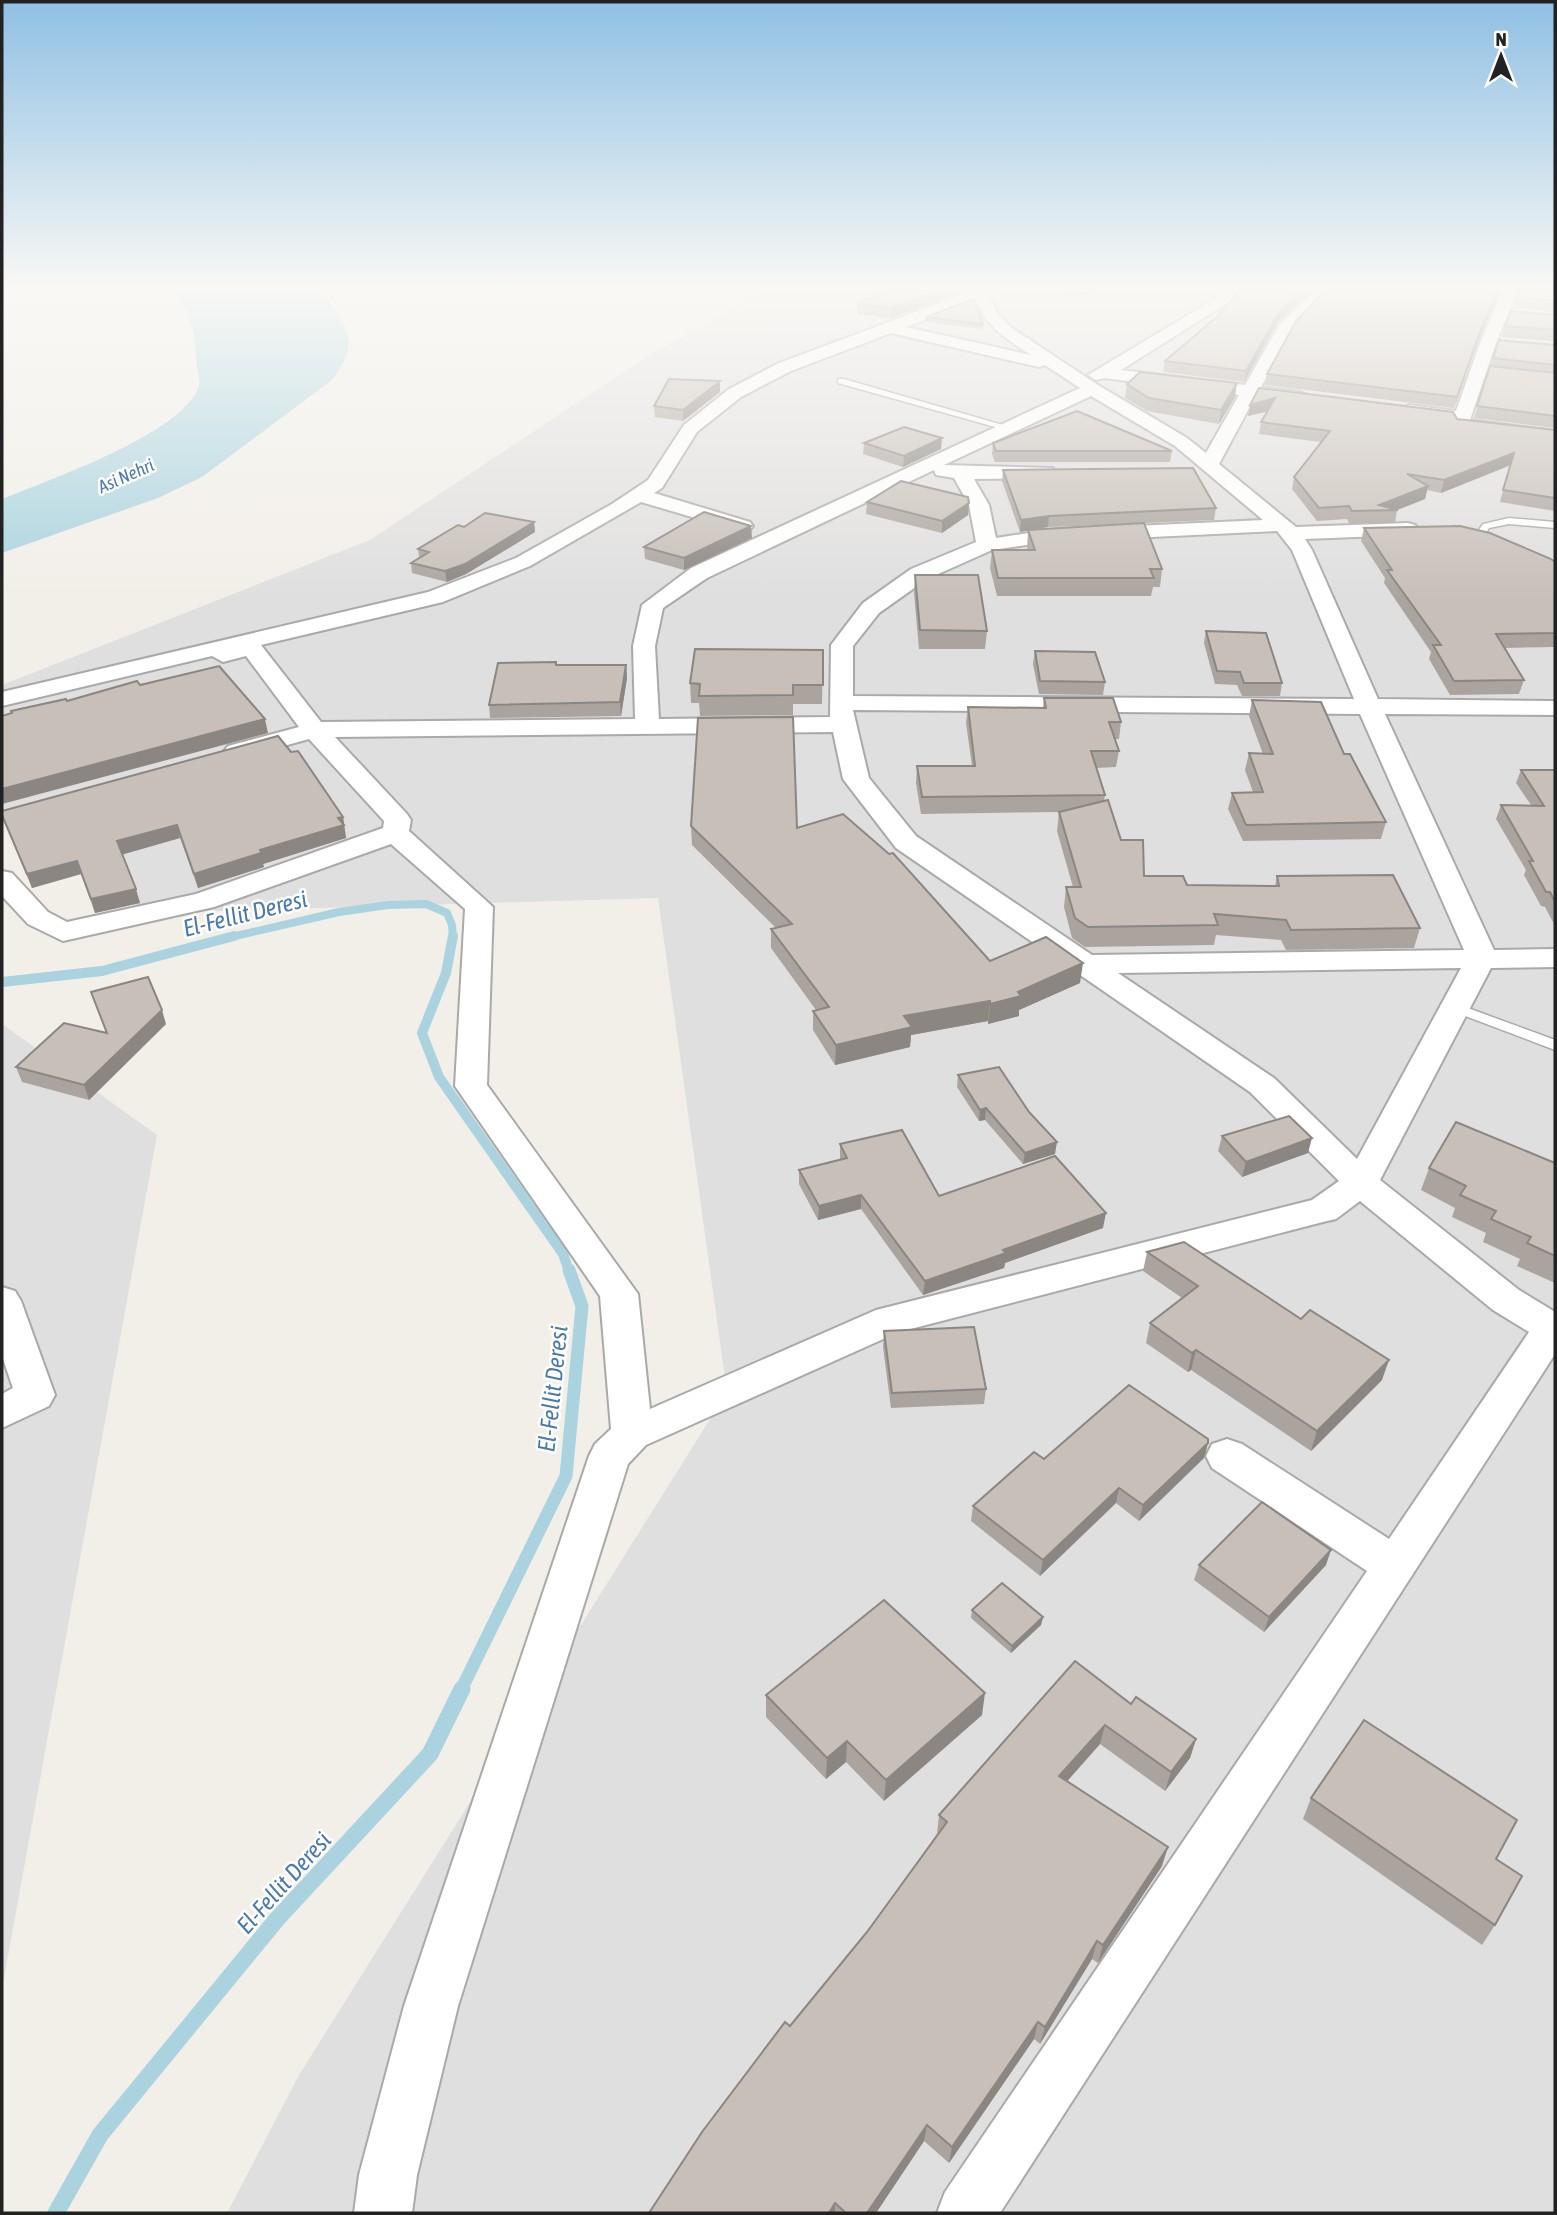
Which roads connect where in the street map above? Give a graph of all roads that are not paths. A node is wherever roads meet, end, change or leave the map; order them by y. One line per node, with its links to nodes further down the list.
1 (735, 393): 17 (street)
2 (885, 393): 11 (lane)
3 (1069, 393): 11 (street)
4 (1111, 393): 13 (street)
5 (1249, 393): 13 (street)
6 (1270, 393): 8 (street)
7 (1474, 393): 10 (street)
8 (1316, 399)
9 (1396, 409): 10 (street)
10 (1462, 417): 12 (street)
11 (1010, 428): 14 (street)
12 (1555, 436)
13 (1205, 468): 19 (street)
14 (925, 469): 16 (street); 23 (street)
15 (1069, 472): 16 (street)
16 (961, 473): 25 (street)
17 (638, 495): 23 (street); 26 (street)
18 (1555, 525): 22 (lane)
19 (1287, 529): 20 (street); 25 (street); 28 (street)
20 (1432, 529)
21 (1456, 530): 22 (street)
22 (1481, 534): 24 (street)
23 (778, 536): 31 (street)
24 (1503, 544)
25 (987, 545): 30 (street)
26 (2, 699)
27 (2, 707): 32 (street)
28 (1370, 707): 29 (street); 30 (street); 36 (street)
29 (1555, 708)
30 (843, 713): 31 (street); 38 (street)
31 (647, 725): 32 (street)
32 (314, 730): 33 (street); 34 (street)
33 (210, 758)
34 (395, 833): 35 (street); 45 (street)
35 (2, 879)
36 (1482, 957): 37 (street); 38 (street); 39 (street)
37 (1555, 958)
38 (1087, 964): 41 (street)
39 (1457, 1008): 40 (lane); 41 (street)
40 (1555, 1045)
41 (1361, 1183): 43 (street); 45 (street)
42 (2, 1301): 44 (street)
43 (1554, 1329): 47 (street)
44 (2, 1412)
45 (632, 1434): 48 (street)
46 (1227, 1456): 47 (street)
47 (1395, 1566): 49 (street)
48 (383, 2213)
49 (966, 2213)

